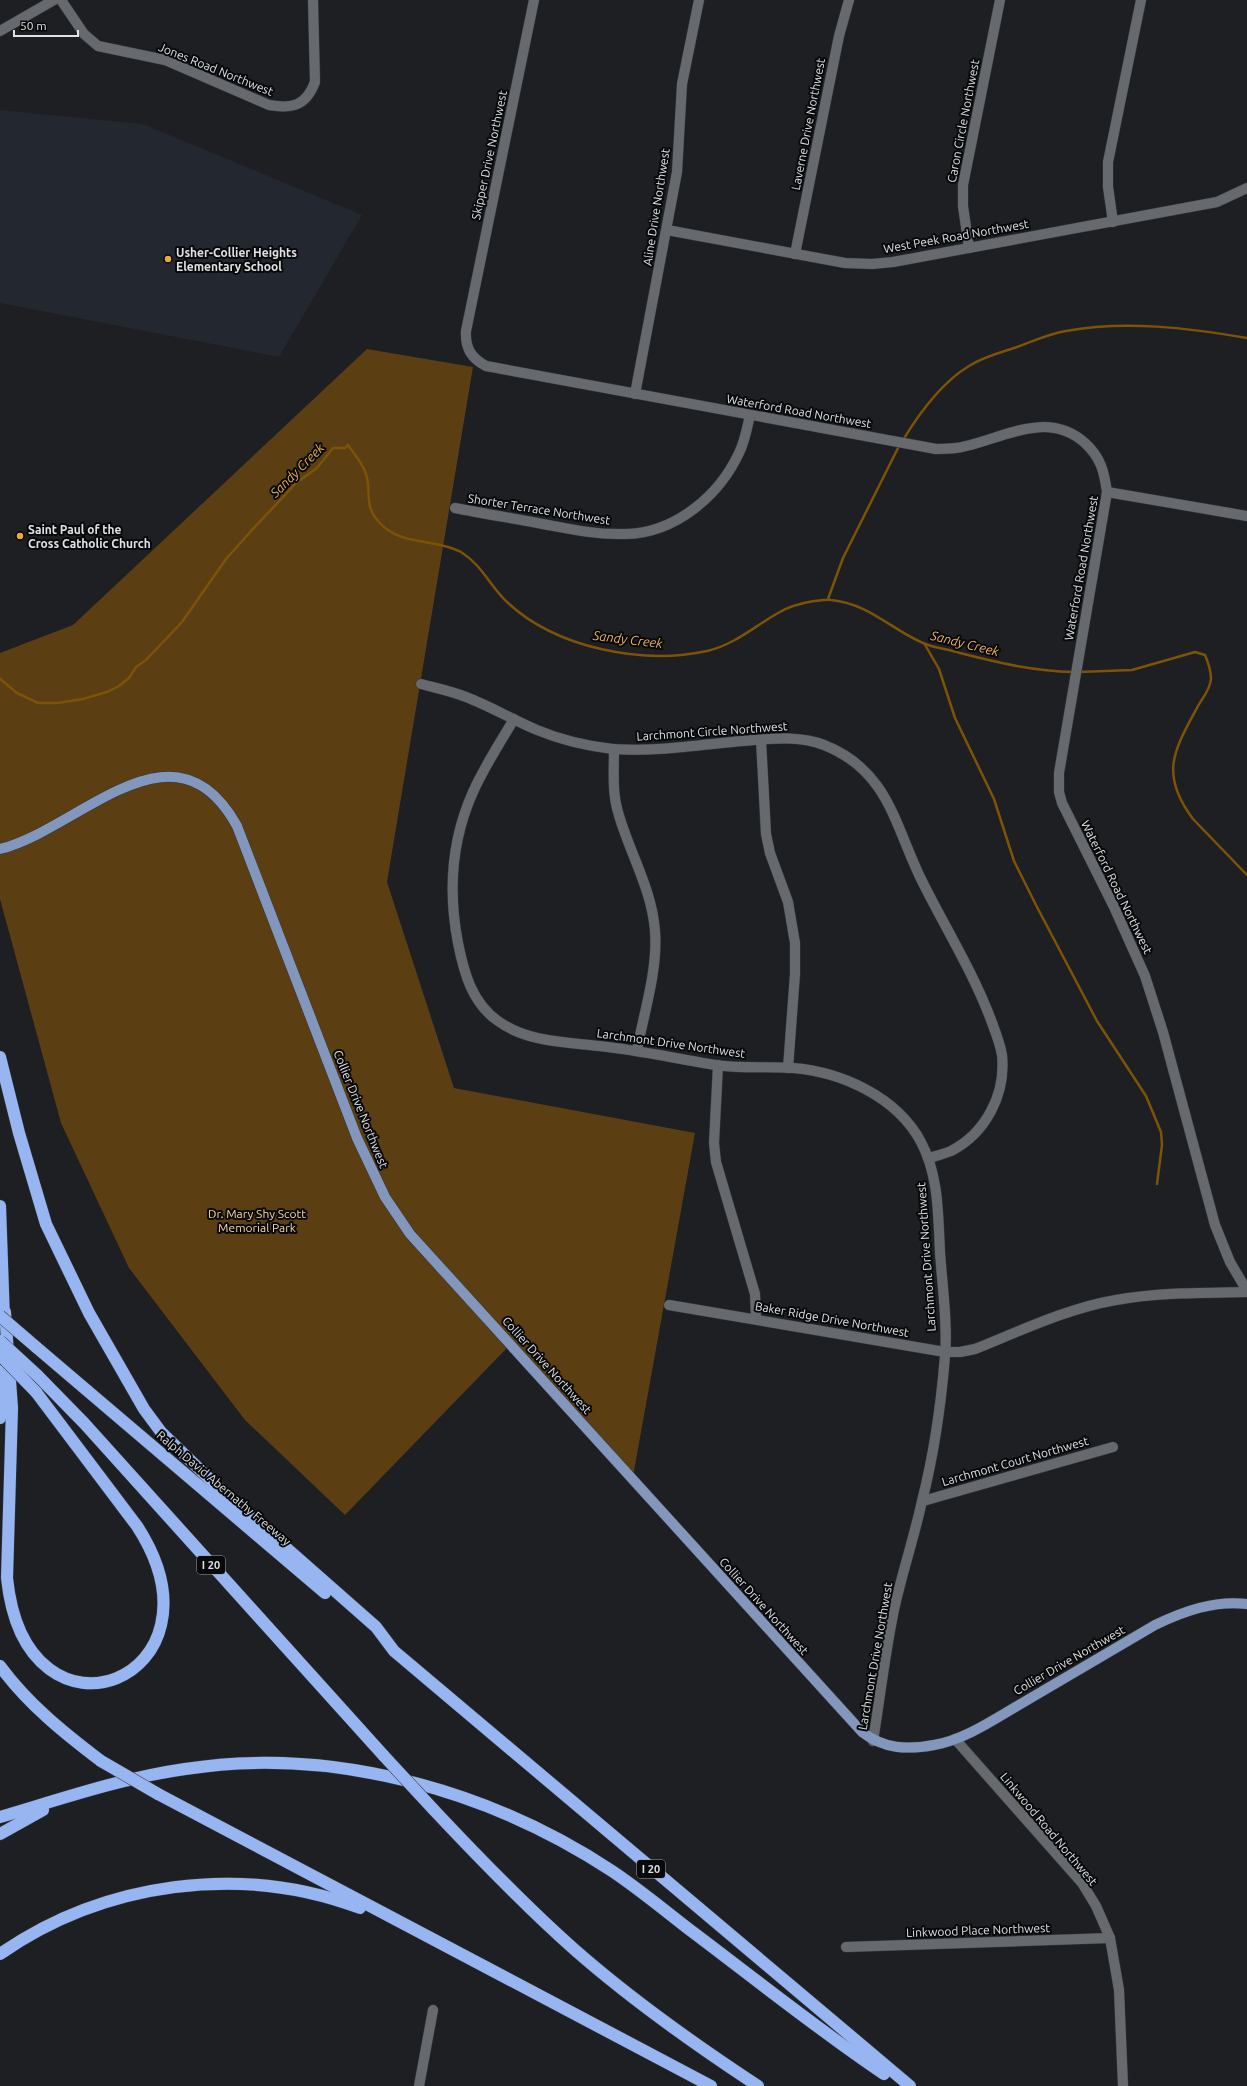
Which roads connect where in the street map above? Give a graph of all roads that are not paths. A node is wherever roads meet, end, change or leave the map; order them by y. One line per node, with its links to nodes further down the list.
1 (54, 0): 9 (street)
2 (61, 0): 3 (street, Jones Road Northwest)
3 (313, 0)
4 (534, 0): 15 (street, Skipper Drive Northwest)
5 (699, 0): 12 (street, Aline Drive Northwest)
6 (848, 0): 14 (street, Laverne Drive Northwest)
7 (1000, 0): 13 (street, Caron Circle Northwest)
8 (1140, 0): 11 (street)
9 (0, 31)
10 (1247, 188): 11 (street, West Peek Road Northwest)
11 (1113, 222): 13 (street, West Peek Road Northwest)
12 (667, 230): 14 (street, West Peek Road Northwest); 16 (street, Aline Drive Northwest)
13 (969, 248): 14 (street, West Peek Road Northwest)
14 (795, 254)
15 (469, 315): 16 (street, Waterford Road Northwest)
16 (635, 394): 17 (street, Waterford Road Northwest)
17 (750, 415): 18 (street, Waterford Road Northwest); 19 (street, Shorter Terrace Northwest)
18 (1107, 492): 20 (street); 32 (street, Waterford Road Northwest)
19 (455, 508)
20 (1247, 516)
21 (421, 684): 22 (street, Larchmont Circle Northwest)
22 (514, 719): 24 (street, Larchmont Circle Northwest); 26 (street, Larchmont Drive Northwest)
23 (761, 740): 24 (street, Larchmont Circle Northwest); 29 (street); 30 (street, Larchmont Circle Northwest)
24 (614, 749): 26 (street)
25 (0, 849): 46 (main road, Collier Drive Northwest)
26 (637, 1050): 28 (street, Larchmont Drive Northwest)
27 (0, 1057): 43 (highway)
28 (718, 1065): 29 (street, Larchmont Drive Northwest); 35 (street)
29 (788, 1068): 30 (street, Larchmont Drive Northwest)
30 (929, 1158): 37 (street, Larchmont Drive Northwest)
31 (0, 1206): 34 (highway)
32 (1247, 1291): 37 (street, Baker Ridge Drive Northwest)
33 (668, 1305): 35 (street, Baker Ridge Drive Northwest)
34 (2, 1314): 38 (highway, bridge); 39 (highway); 43 (highway, Ralph David Abernathy Freeway / I 20, bridge)
35 (756, 1319): 37 (street, Baker Ridge Drive Northwest)
36 (0, 1341): 57 (highway, I 20, bridge)
37 (945, 1352): 41 (street, Larchmont Drive Northwest)
38 (0, 1355)
39 (0, 1418)
40 (1114, 1447): 41 (street, Larchmont Court Northwest)
41 (923, 1501): 46 (street, Larchmont Drive Northwest)
42 (1247, 1604): 45 (main road, Collier Drive Northwest)
43 (394, 1650): 59 (highway, I 20)
44 (1, 1667): 50 (highway, bridge)
45 (955, 1739): 46 (main road, Collier Drive Northwest); 51 (street, Linkwood Road Northwest)
46 (873, 1741)
47 (88, 1791): 48 (highway); 49 (highway); 58 (highway)
48 (0, 1817)
49 (0, 1834)
50 (427, 1938): 53 (highway); 56 (highway)
51 (1110, 1938): 52 (street, Linkwood Place Northwest); 60 (street, Linkwood Road Northwest)
52 (846, 1948)
53 (0, 1954)
54 (433, 2010): 55 (street)
55 (419, 2086)
56 (711, 2086)
57 (758, 2086)
58 (902, 2086)
59 (910, 2086)
60 (1123, 2086)

